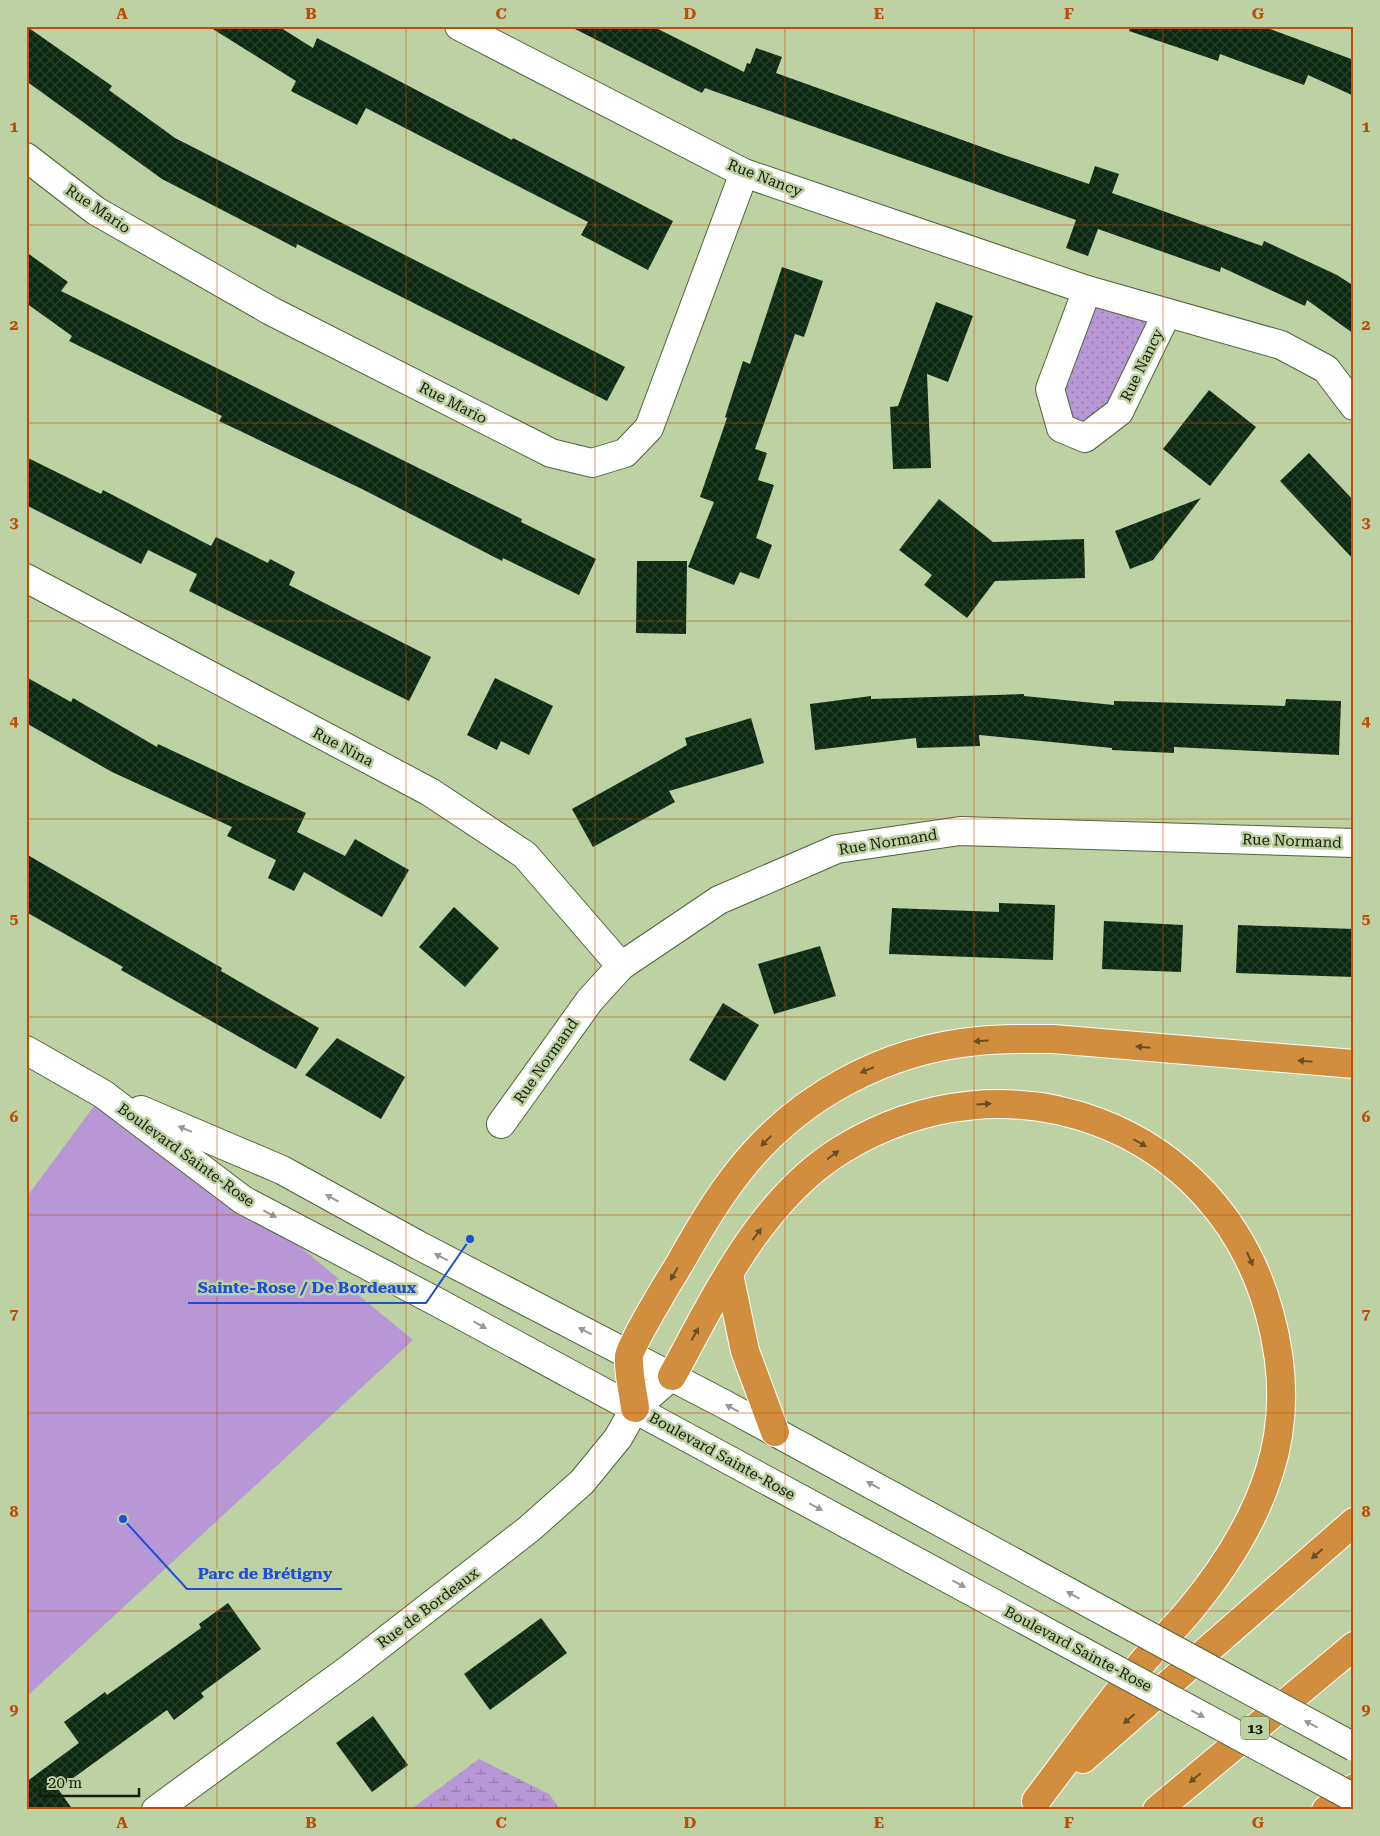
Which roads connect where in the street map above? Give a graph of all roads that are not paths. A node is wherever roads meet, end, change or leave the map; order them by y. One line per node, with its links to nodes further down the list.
1 (459, 26): 3 (street, Rue Nancy)
2 (26, 157): 3 (street, Rue Mario)
3 (744, 173): 4 (street, Rue Nancy)
4 (1087, 290): 5 (street, Rue Nancy); 5 (street, Rue Nancy)
5 (1167, 313): 6 (street, Rue Nancy)
6 (1354, 406)
7 (26, 578): 9 (street, Rue Nina)
8 (1354, 843): 9 (street, Rue Normand)
9 (621, 966): 13 (street, Rue Normand)
10 (26, 1050): 12 (street, Boulevard Sainte-Rose)
11 (1354, 1064): 15 (highway, one-way to 15)
12 (103, 1094): 15 (street, Boulevard Sainte-Rose, one-way to 12); 17 (street, Boulevard Sainte-Rose, one-way to 17)
13 (501, 1124)
14 (729, 1274): 16 (highway, one-way to 14); 18 (highway); 24 (highway, one-way to 24)
15 (628, 1354): 16 (street, Boulevard Sainte-Rose); 17 (highway)
16 (672, 1376): 17 (street, Rue de Bordeaux); 18 (street, Boulevard Sainte-Rose, one-way to 16)
17 (635, 1408): 23 (street, Boulevard Sainte-Rose, one-way to 23, bridge); 25 (street, Rue de Bordeaux)
18 (775, 1432): 21 (street, Boulevard Sainte-Rose, one-way to 18, bridge)
19 (1354, 1522): 24 (highway, one-way to 24)
20 (1354, 1646): 26 (highway, 13, one-way to 26)
21 (1354, 1747)
22 (1354, 1788): 27 (highway)
23 (1354, 1798)
24 (1031, 1805)
25 (156, 1810)
26 (1157, 1810)
27 (1326, 1810)

